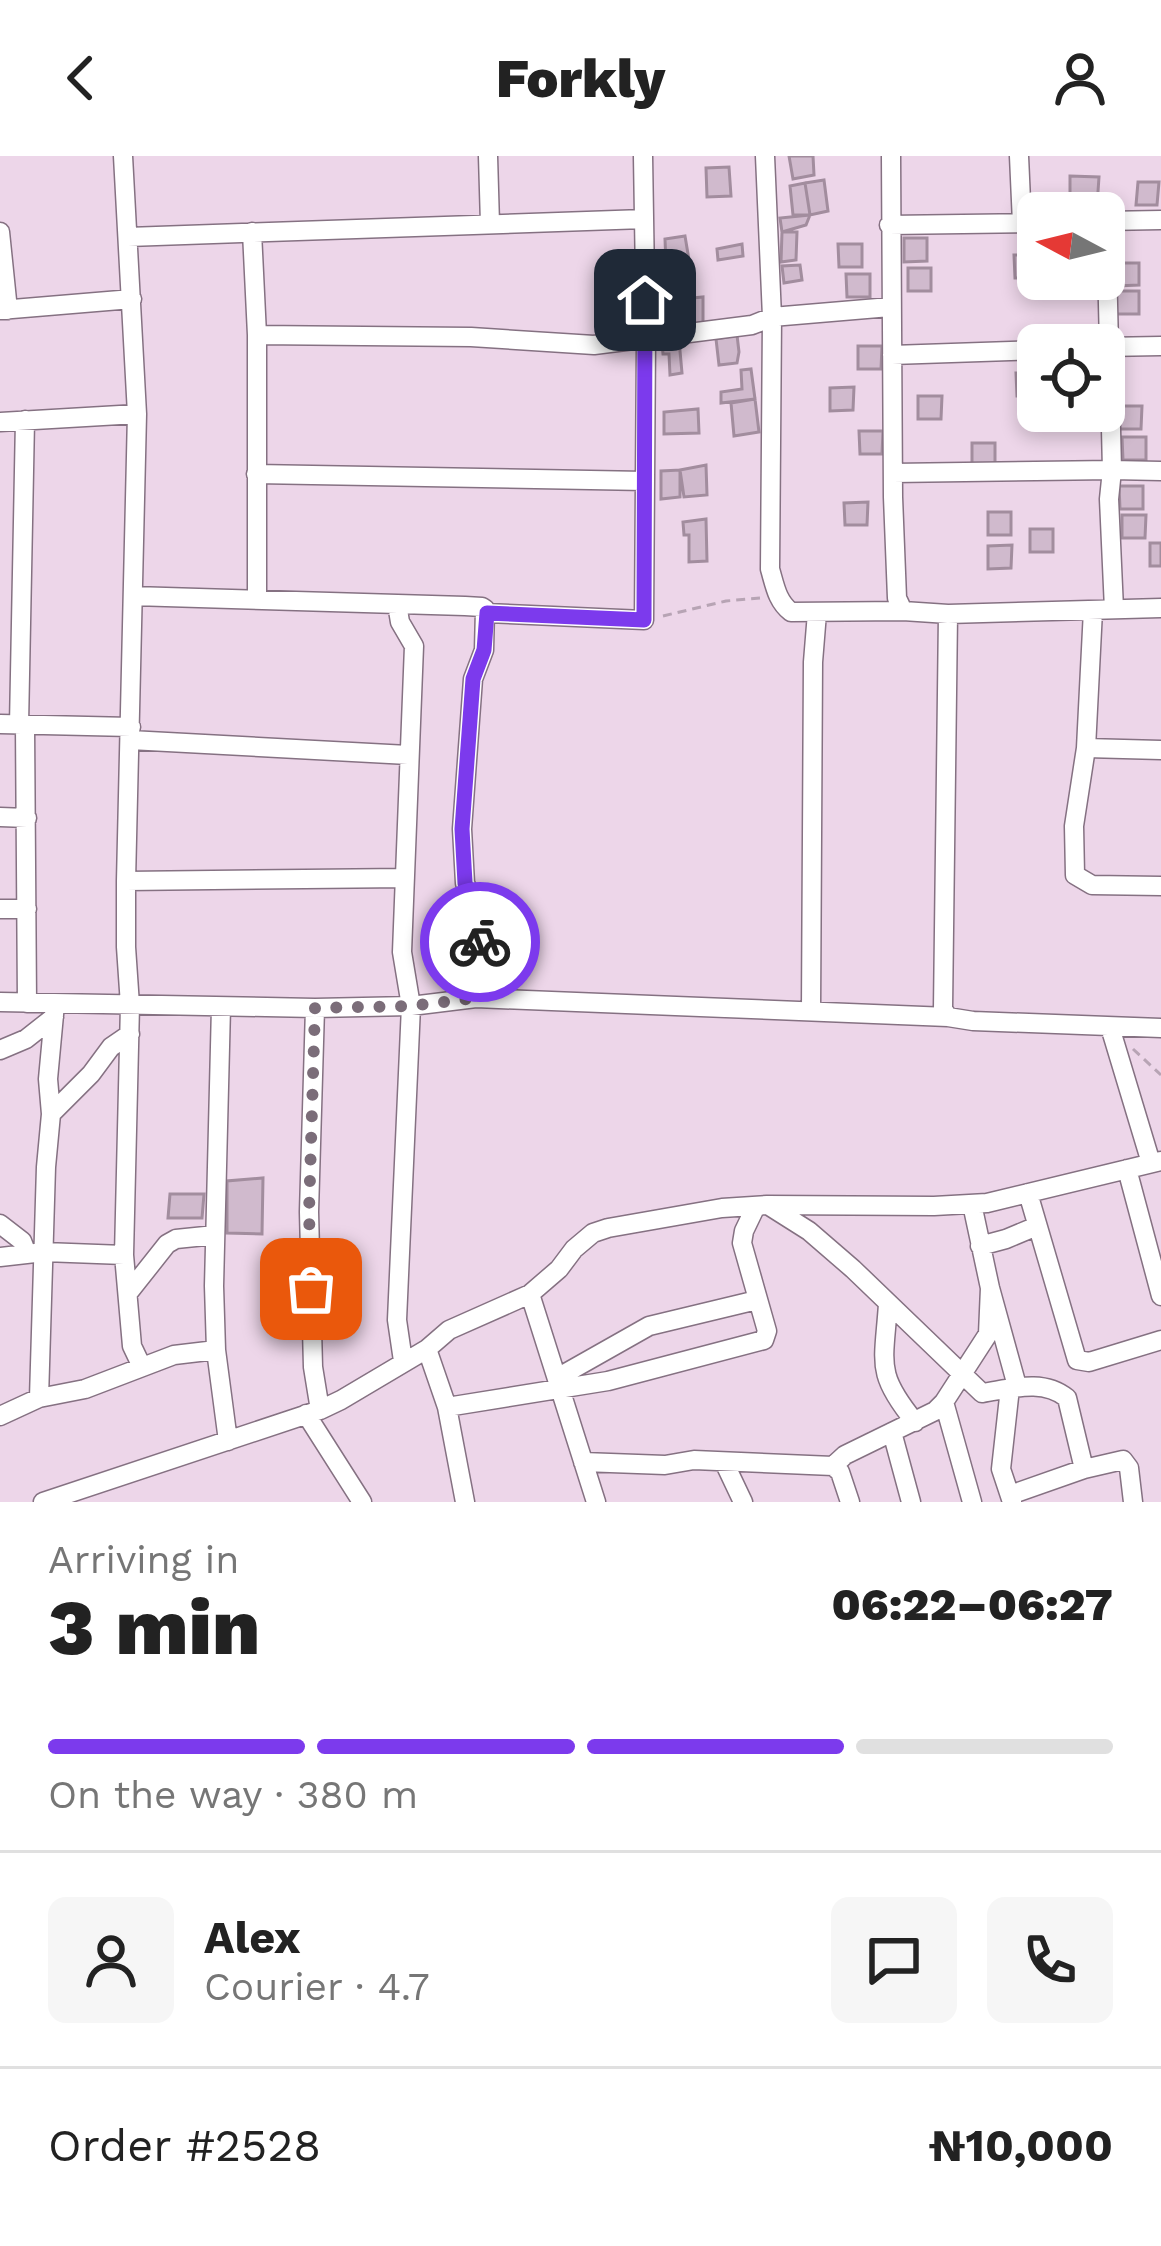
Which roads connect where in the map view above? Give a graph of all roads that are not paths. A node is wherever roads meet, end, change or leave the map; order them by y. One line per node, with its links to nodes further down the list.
1 (123, 156): 16 (street)
2 (488, 156): 12 (street)
3 (643, 156): 8 (street)
4 (765, 156): 20 (street)
5 (890, 156): 13 (street)
6 (1019, 156): 7 (street)
7 (1025, 192)
8 (644, 219): 12 (street); 22 (street)
9 (1161, 220): 10 (street)
10 (1125, 221)
11 (1017, 223): 13 (street)
12 (490, 224): 15 (street)
13 (889, 225): 18 (street)
14 (0, 232): 19 (street)
15 (252, 232): 16 (street); 21 (street)
16 (128, 237): 17 (street)
17 (132, 298): 19 (street); 27 (street)
18 (890, 307): 20 (street); 26 (street)
19 (4, 310)
20 (772, 317): 22 (street); 44 (street)
21 (257, 335): 22 (street); 34 (street)
22 (646, 340): 35 (street)
23 (1161, 346): 24 (street)
24 (1125, 347)
25 (1017, 351): 26 (street)
26 (892, 355): 33 (street)
27 (137, 414): 28 (street); 36 (street)
28 (25, 420): 29 (street); 46 (street)
29 (0, 422)
30 (1110, 432): 31 (street)
31 (1112, 470): 32 (street); 33 (street); 40 (street)
32 (1161, 472)
33 (892, 473): 41 (street)
34 (256, 474): 35 (street); 37 (street)
35 (645, 482): 43 (street)
36 (133, 596): 37 (street); 47 (street)
37 (257, 599): 38 (street)
38 (397, 604): 43 (street); 50 (street)
39 (1161, 608): 40 (street)
40 (1114, 609): 42 (street)
41 (903, 610): 44 (street); 45 (street)
42 (1093, 610): 45 (street); 48 (street)
43 (487, 613): 58 (street)
44 (817, 613): 66 (street)
45 (947, 614): 67 (street)
46 (15, 725): 47 (street); 52 (street)
47 (130, 734): 50 (street); 54 (street)
48 (1086, 748): 49 (street); 55 (street)
49 (1161, 750)
50 (408, 755): 53 (street)
51 (0, 817): 52 (street)
52 (27, 818): 57 (street)
53 (405, 878): 54 (street); 62 (street)
54 (126, 881): 61 (street)
55 (1161, 886)
56 (0, 908): 57 (street)
57 (27, 909): 60 (street)
58 (476, 998): 62 (street); 66 (street)
59 (0, 1002): 60 (street)
60 (27, 1003): 65 (street)
61 (130, 1005): 63 (street); 65 (street); 70 (street)
62 (411, 1006): 64 (street); 94 (street)
63 (220, 1007): 64 (street); 80 (street)
64 (315, 1008): 102 (street)
65 (54, 1010): 71 (street); 72 (street)
66 (811, 1011): 67 (street)
67 (948, 1017): 68 (street)
68 (1110, 1028): 69 (street); 73 (street)
69 (1161, 1028)
70 (130, 1034): 72 (street); 83 (street)
71 (0, 1050)
72 (51, 1114): 82 (street)
73 (1156, 1162): 74 (street)
74 (1126, 1169): 75 (street); 88 (street)
75 (1028, 1193): 76 (street); 79 (street)
76 (972, 1204): 77 (street); 81 (street)
77 (761, 1205): 87 (street); 89 (street); 90 (street)
78 (0, 1224): 82 (street)
79 (1037, 1226): 81 (street); 91 (street)
80 (215, 1235): 86 (street); 93 (street)
81 (980, 1246): 85 (street)
82 (35, 1253): 83 (street); 84 (street); 99 (street)
83 (124, 1255): 86 (street)
84 (0, 1257)
85 (990, 1288): 96 (street); 98 (street)
86 (129, 1292): 95 (street)
87 (530, 1294): 92 (street); 97 (street)
88 (1161, 1296)
89 (757, 1300): 97 (street); 97 (street)
90 (888, 1304): 96 (street); 104 (street)
91 (1161, 1340)
92 (428, 1349): 94 (street); 101 (street)
93 (216, 1350): 95 (street); 107 (street)
94 (404, 1361): 102 (street)
95 (142, 1366): 99 (street)
96 (963, 1374): 98 (street); 100 (street)
97 (558, 1383): 101 (street); 108 (street)
98 (1014, 1387): 111 (street); 112 (street)
99 (39, 1398): 103 (street)
100 (944, 1402): 104 (street); 120 (street)
101 (447, 1407): 115 (street)
102 (313, 1412): 107 (street); 114 (street)
103 (5, 1414): 105 (street)
104 (915, 1422): 106 (street)
105 (0, 1432)
106 (892, 1432): 110 (street); 119 (street)
107 (228, 1441): 113 (street)
108 (584, 1462): 109 (street); 116 (street)
109 (724, 1462): 110 (street); 117 (street)
110 (833, 1466): 118 (street)
111 (1084, 1469): 112 (street); 121 (street)
112 (1011, 1499)
113 (43, 1502)
114 (362, 1502)
115 (465, 1502)
116 (596, 1502)
117 (743, 1502)
118 (850, 1502)
119 (911, 1502)
120 (973, 1502)
121 (1133, 1502)

